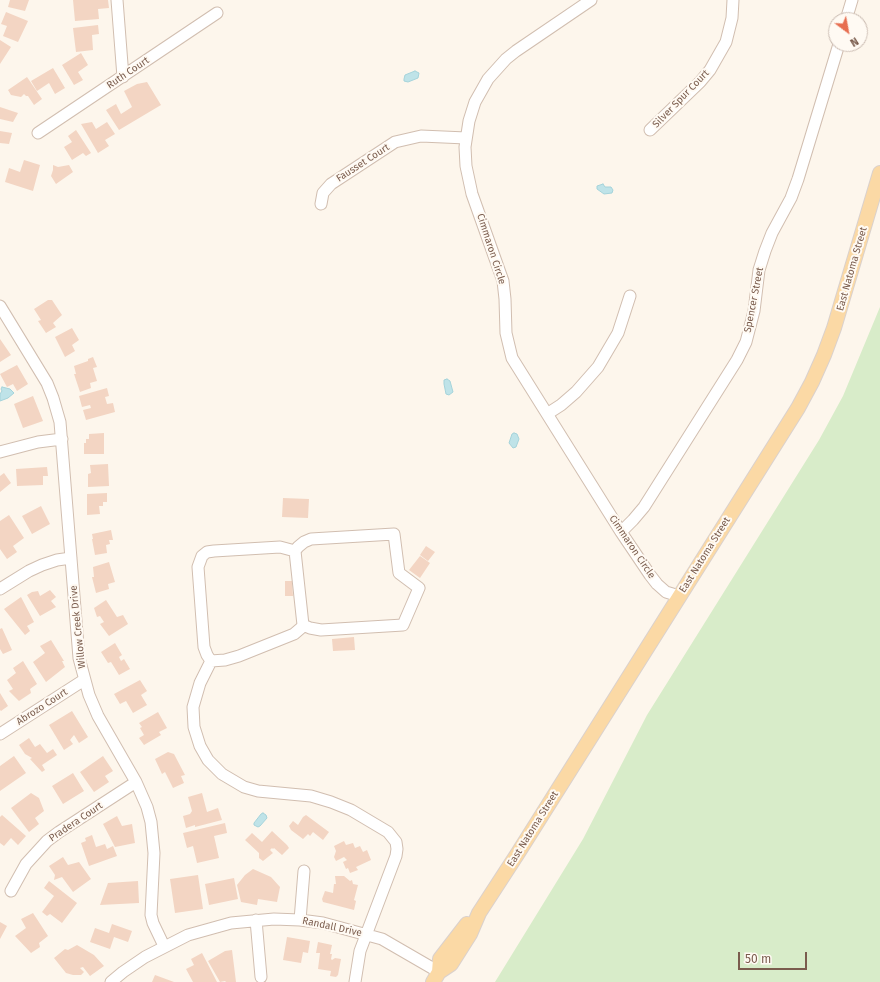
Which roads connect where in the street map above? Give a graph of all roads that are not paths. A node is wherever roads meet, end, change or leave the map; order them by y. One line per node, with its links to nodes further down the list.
1 (117, 0): 8 (street)
2 (591, 0): 11 (street, Cimmaron Circle)
3 (733, 0): 9 (street, Silver Spur Court)
4 (852, 0): 5 (street)
5 (848, 12)
6 (217, 13): 8 (street, Ruth Court)
7 (837, 52): 19 (street, Spencer Street)
8 (123, 77): 10 (street, Ruth Court)
9 (650, 130)
10 (38, 133)
11 (466, 138): 13 (street, Fausset Court); 16 (street, Cimmaron Circle)
12 (880, 173): 23 (main road, East Natoma Street)
13 (321, 204)
14 (630, 296): 16 (street)
15 (0, 306): 17 (street, Willow Creek Drive)
16 (547, 414): 19 (street, Cimmaron Circle)
17 (62, 439): 18 (street); 21 (street, Willow Creek Drive)
18 (0, 452)
19 (621, 532): 23 (street, Cimmaron Circle)
20 (295, 551): 24 (street); 24 (street); 25 (street)
21 (71, 558): 22 (street); 26 (street, Willow Creek Drive)
22 (0, 589)
23 (679, 596): 36 (main road, East Natoma Street)
24 (303, 625): 25 (street)
25 (212, 661): 33 (street)
26 (84, 680): 27 (street, Abrozo Court); 28 (street, Willow Creek Drive)
27 (0, 734)
28 (136, 782): 30 (street, Pradera Court); 34 (street, Willow Creek Drive)
29 (304, 871): 32 (street)
30 (11, 890)
31 (256, 920): 32 (street, Randall Drive); 34 (street, Randall Drive); 35 (street)
32 (300, 920): 33 (street, Randall Drive)
33 (366, 934): 36 (street, Randall Drive); 38 (street)
34 (164, 946): 37 (street, Randall Drive)
35 (261, 977)
36 (436, 977)
37 (111, 982)
38 (355, 982)

